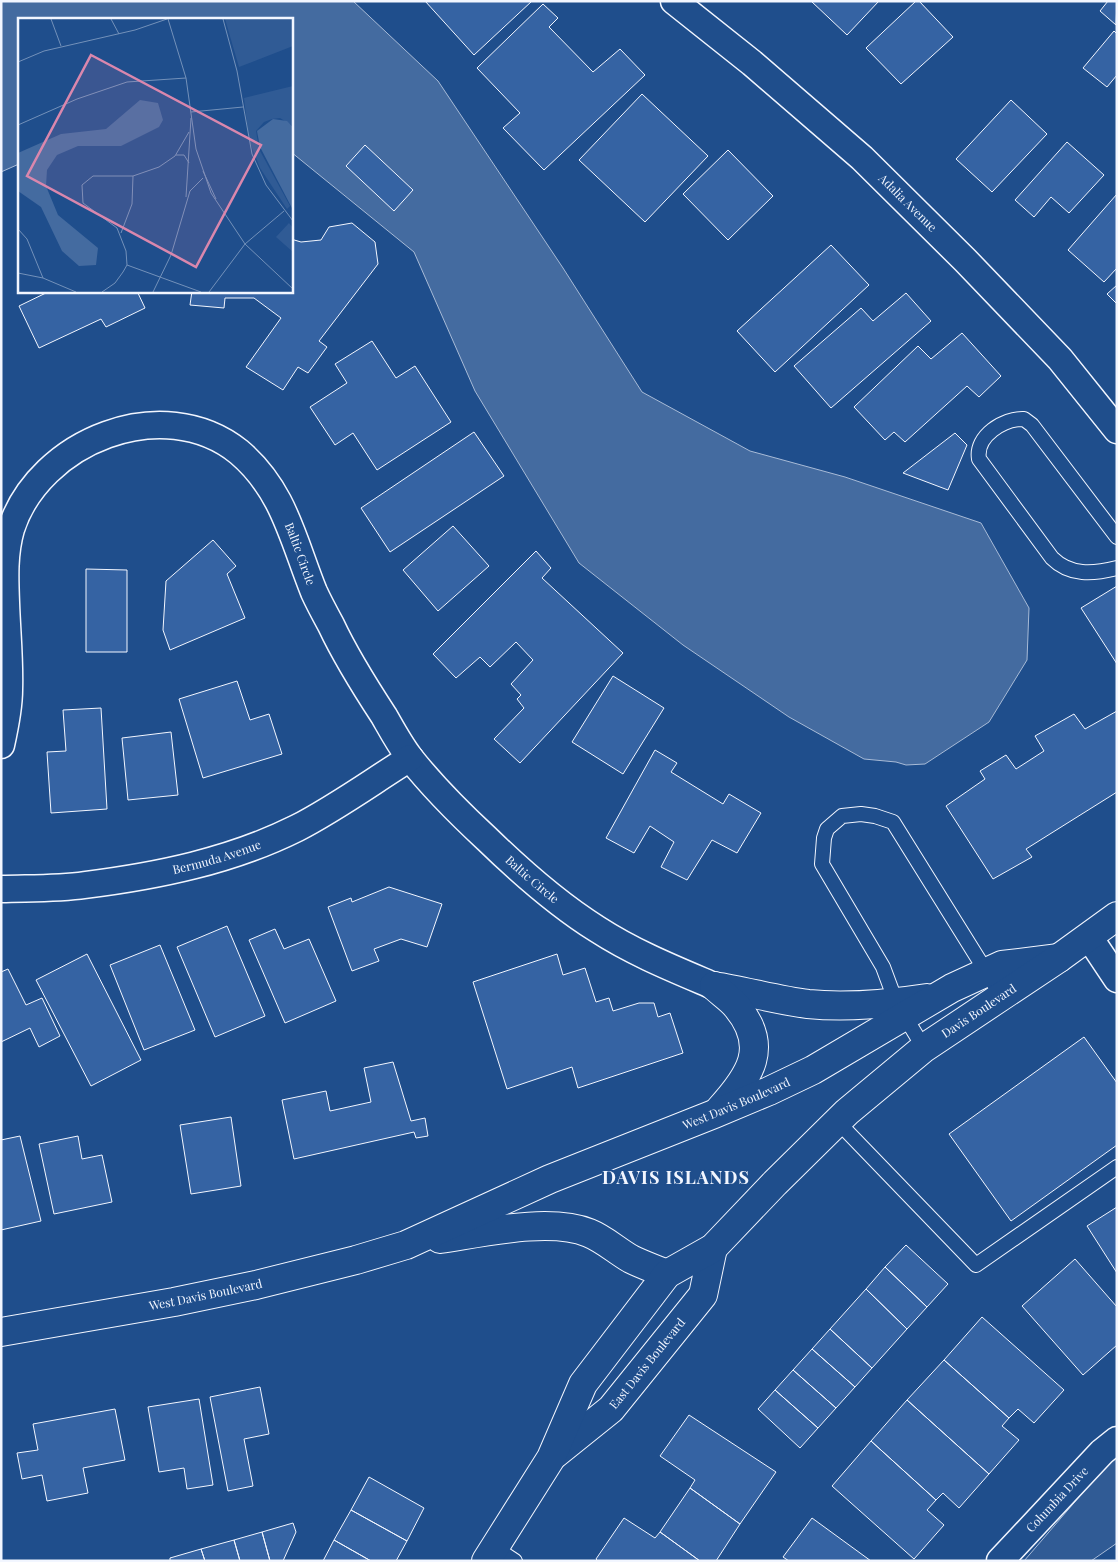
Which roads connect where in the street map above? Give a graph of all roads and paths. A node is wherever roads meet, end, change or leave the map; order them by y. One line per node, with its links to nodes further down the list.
1 (674, 1): 2 (street, Adalia Avenue)
2 (1117, 430)
3 (1117, 537): 4 (lane)
4 (1117, 568)
5 (1, 745): 6 (street, Baltic Circle)
6 (410, 758): 7 (street, Bermuda Avenue); 13 (street, Baltic Circle)
7 (1, 889)
8 (1117, 916): 9 (street, Davis Boulevard)
9 (1088, 937): 10 (street, Davis Boulevard); 12 (street)
10 (1059, 958): 11 (street); 14 (street, Davis Boulevard)
11 (986, 972): 14 (lane); 15 (street); 15 (lane)
12 (1117, 979)
13 (714, 986): 15 (street); 17 (street)
14 (1002, 997): 16 (street, Davis Boulevard)
15 (900, 1009): 16 (lane); 17 (street, West Davis Boulevard)
16 (924, 1048): 18 (street, Davis Boulevard)
17 (714, 1114): 20 (street, West Davis Boulevard)
18 (842, 1116): 19 (lane); 21 (street, East Davis Boulevard)
19 (1117, 1167)
20 (406, 1245): 22 (street, West Davis Boulevard); 23 (street, West Davis Boulevard)
21 (713, 1248): 22 (street, East Davis Boulevard); 25 (street, East Davis Boulevard)
22 (667, 1274): 25 (street, East Davis Boulevard)
23 (1, 1332)
24 (1117, 1440): 27 (street, Columbia Drive)
25 (551, 1458): 26 (street, East Davis Boulevard)
26 (498, 1556)
27 (1000, 1561)

